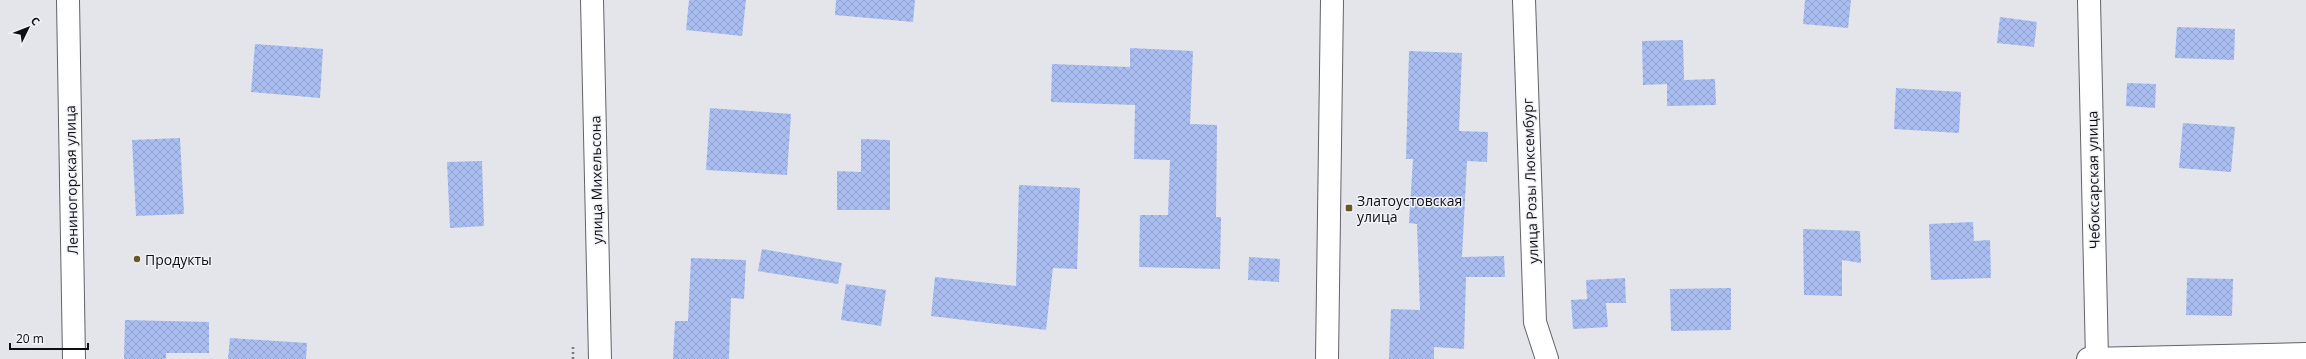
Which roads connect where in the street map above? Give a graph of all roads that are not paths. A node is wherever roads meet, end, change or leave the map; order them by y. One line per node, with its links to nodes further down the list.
1 (68, 0): 7 (street, Лениногорская улица)
2 (592, 0): 8 (street, улица Михельсона)
3 (1332, 0): 9 (street)
4 (1524, 0): 10 (street, улица Розы Люксембург)
5 (2089, 0): 12 (street, Чебоксарская улица)
6 (2306, 354): 12 (street)
7 (74, 359)
8 (600, 359)
9 (1327, 359)
10 (1547, 359)
11 (2088, 359): 12 (street)
12 (2097, 359)

